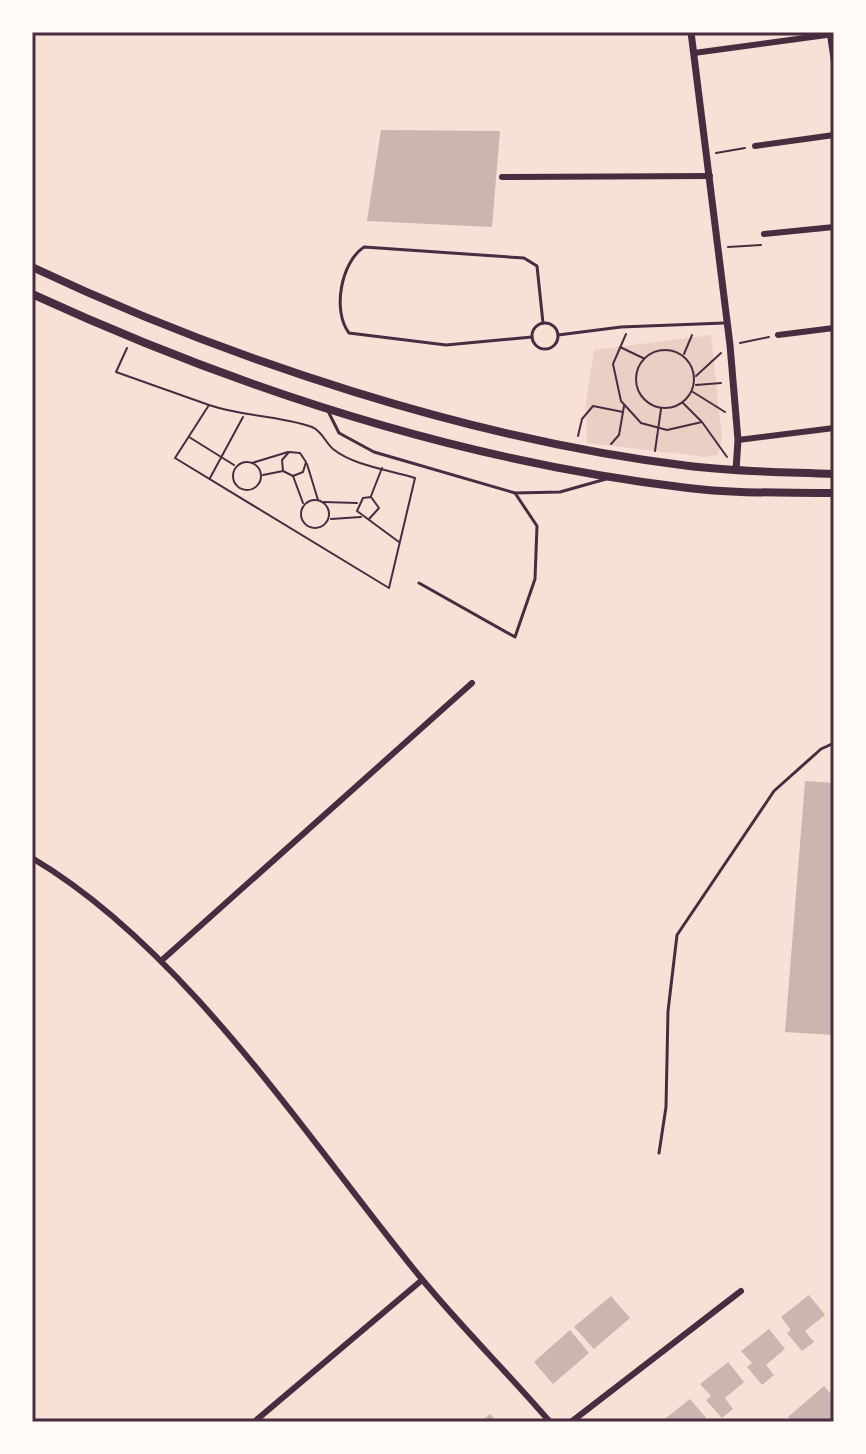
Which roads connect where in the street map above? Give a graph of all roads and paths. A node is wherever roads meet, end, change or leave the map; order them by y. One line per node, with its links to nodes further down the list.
1 (691, 32): 3 (street)
2 (832, 34): 3 (street); 4 (street)
3 (694, 53): 7 (street)
4 (834, 62)
5 (834, 135): 6 (street)
6 (755, 146): 7 (path)
7 (707, 155): 8 (street)
8 (710, 176): 9 (street); 12 (street)
9 (502, 177)
10 (834, 227): 11 (street)
11 (764, 234): 12 (path)
12 (719, 247): 16 (street)
13 (32, 267): 43 (main road)
14 (32, 294): 23 (main road)
15 (543, 323): 20 (lane); 22 (lane); 22 (lane)
16 (728, 323): 17 (lane); 27 (street)
17 (697, 324): 18 (lane); 25 (path)
18 (631, 326): 20 (lane); 24 (path)
19 (834, 328): 21 (street)
20 (558, 335): 22 (lane)
21 (778, 335)
22 (532, 337)
23 (131, 339): 31 (path); 33 (main road)
24 (620, 347): 26 (path); 32 (path)
25 (683, 355): 26 (path); 28 (path)
26 (644, 359): 34 (path)
27 (734, 381): 28 (path); 37 (street)
28 (694, 385): 29 (path)
29 (692, 391): 30 (path); 37 (path)
30 (682, 403): 34 (path); 38 (path)
31 (209, 405): 36 (path); 41 (path)
32 (624, 405): 35 (path); 39 (path)
33 (326, 408): 57 (main road); 61 (lane)
34 (661, 408): 39 (path)
35 (623, 412): 43 (path); 45 (path)
36 (244, 415): 46 (path); 51 (path)
37 (737, 420): 42 (street)
38 (702, 422): 39 (path); 52 (path)
39 (659, 428): 47 (path)
40 (834, 428): 42 (street)
41 (189, 437): 46 (path); 58 (path)
42 (738, 440): 52 (street)
43 (571, 448): 45 (main road)
44 (289, 452): 48 (path); 49 (path); 53 (path)
45 (604, 453): 47 (main road)
46 (222, 458): 50 (path); 58 (path)
47 (653, 461): 52 (main road)
48 (306, 462): 56 (path); 64 (path)
49 (251, 463): 50 (path); 55 (path)
50 (235, 466): 59 (path)
51 (382, 468): 63 (path); 72 (path)
52 (736, 470): 54 (main road)
53 (283, 471): 55 (path); 56 (path)
54 (834, 474)
55 (262, 475): 59 (path)
56 (293, 476): 66 (path)
57 (615, 476): 61 (lane); 62 (main road)
58 (210, 479): 60 (path)
59 (237, 487): 60 (path)
60 (231, 492): 71 (path)
61 (515, 493): 73 (lane)
62 (834, 493)
63 (371, 497): 65 (path); 68 (path)
64 (320, 501): 65 (path); 66 (path); 69 (path)
65 (358, 503): 67 (path)
66 (304, 504): 70 (path)
67 (362, 517): 68 (path); 69 (path)
68 (369, 519): 72 (path)
69 (329, 520): 70 (path)
70 (312, 529): 71 (path)
71 (306, 538): 72 (path)
72 (400, 542)
73 (419, 583)
74 (472, 683): 77 (street)
75 (834, 743): 78 (lane)
76 (32, 858): 77 (street)
77 (161, 961): 79 (street)
78 (659, 1153)
79 (422, 1280): 81 (street); 82 (street)
80 (741, 1291): 83 (street)
81 (254, 1422)
82 (550, 1422)
83 (571, 1422)

